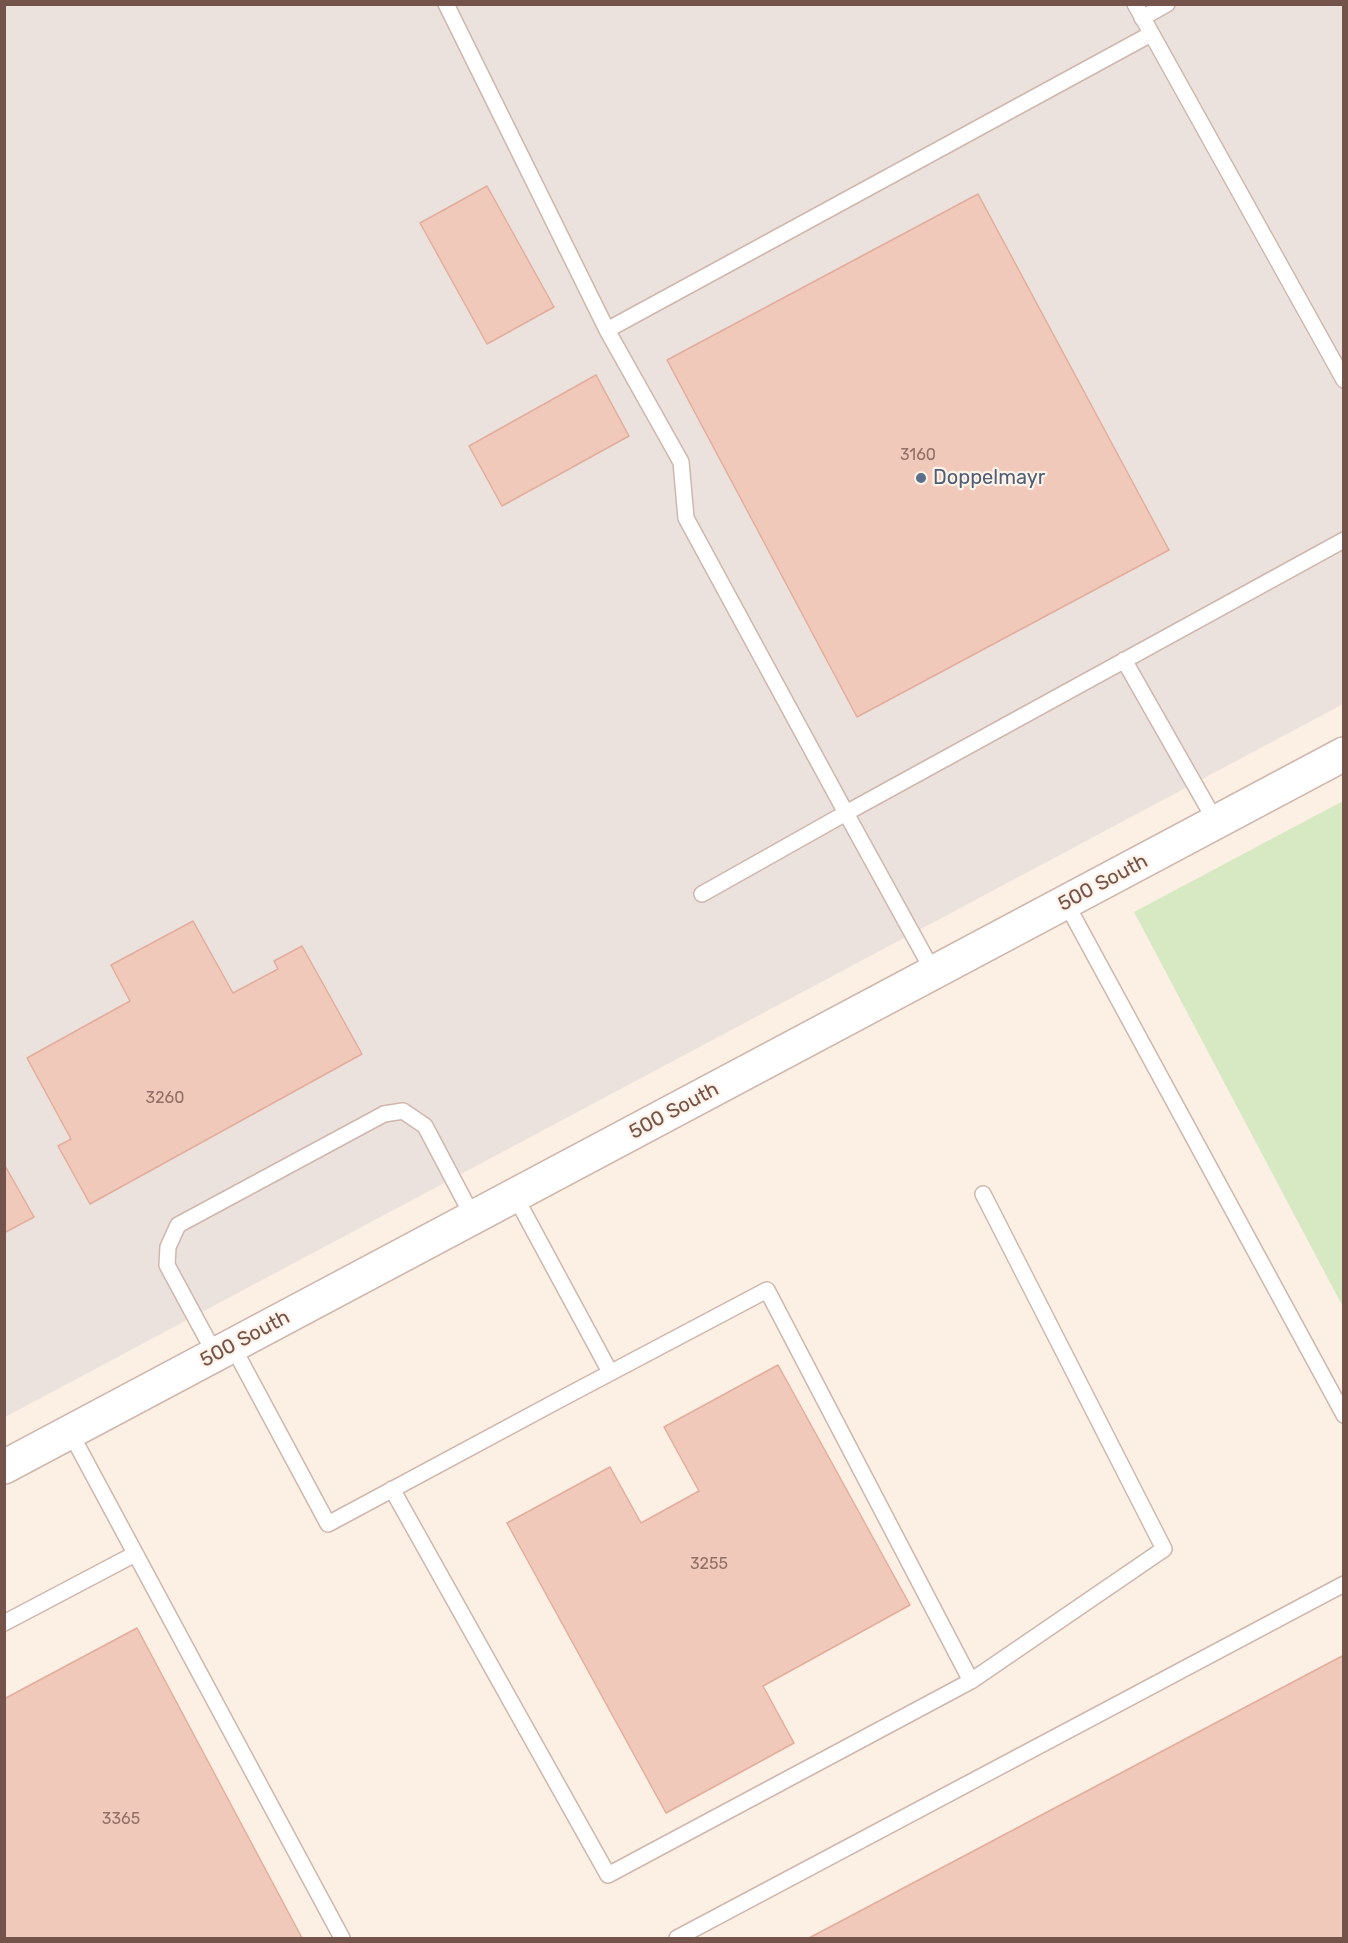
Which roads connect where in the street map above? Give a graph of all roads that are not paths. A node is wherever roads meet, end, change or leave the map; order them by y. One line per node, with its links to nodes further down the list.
1 (446, 4): 6 (lane)
2 (1135, 4): 4 (lane)
3 (1167, 4): 4 (lane)
4 (1142, 18): 5 (lane)
5 (1151, 34): 6 (lane); 7 (lane)
6 (607, 330): 11 (lane)
7 (1344, 380)
8 (1344, 540): 9 (lane)
9 (1124, 660): 11 (lane); 12 (lane)
10 (1344, 754): 12 (street, 500 South)
11 (846, 813): 13 (lane); 15 (lane)
12 (1216, 822): 14 (street, 500 South)
13 (702, 894)
14 (1066, 903): 15 (street, 500 South); 21 (lane)
15 (934, 973): 17 (street, 500 South)
16 (983, 1194): 28 (lane)
17 (515, 1196): 18 (street, 500 South); 20 (lane)
18 (474, 1217): 19 (street, 500 South); 19 (lane)
19 (224, 1350): 22 (street, 500 South); 24 (lane)
20 (610, 1372): 24 (lane); 28 (lane)
21 (1344, 1415)
22 (70, 1432): 23 (street, 500 South); 25 (lane)
23 (4, 1467)
24 (392, 1489): 28 (lane)
25 (135, 1554): 27 (lane); 29 (lane)
26 (1344, 1584): 30 (lane)
27 (4, 1623)
28 (971, 1681)
29 (342, 1938)
30 (677, 1938)

